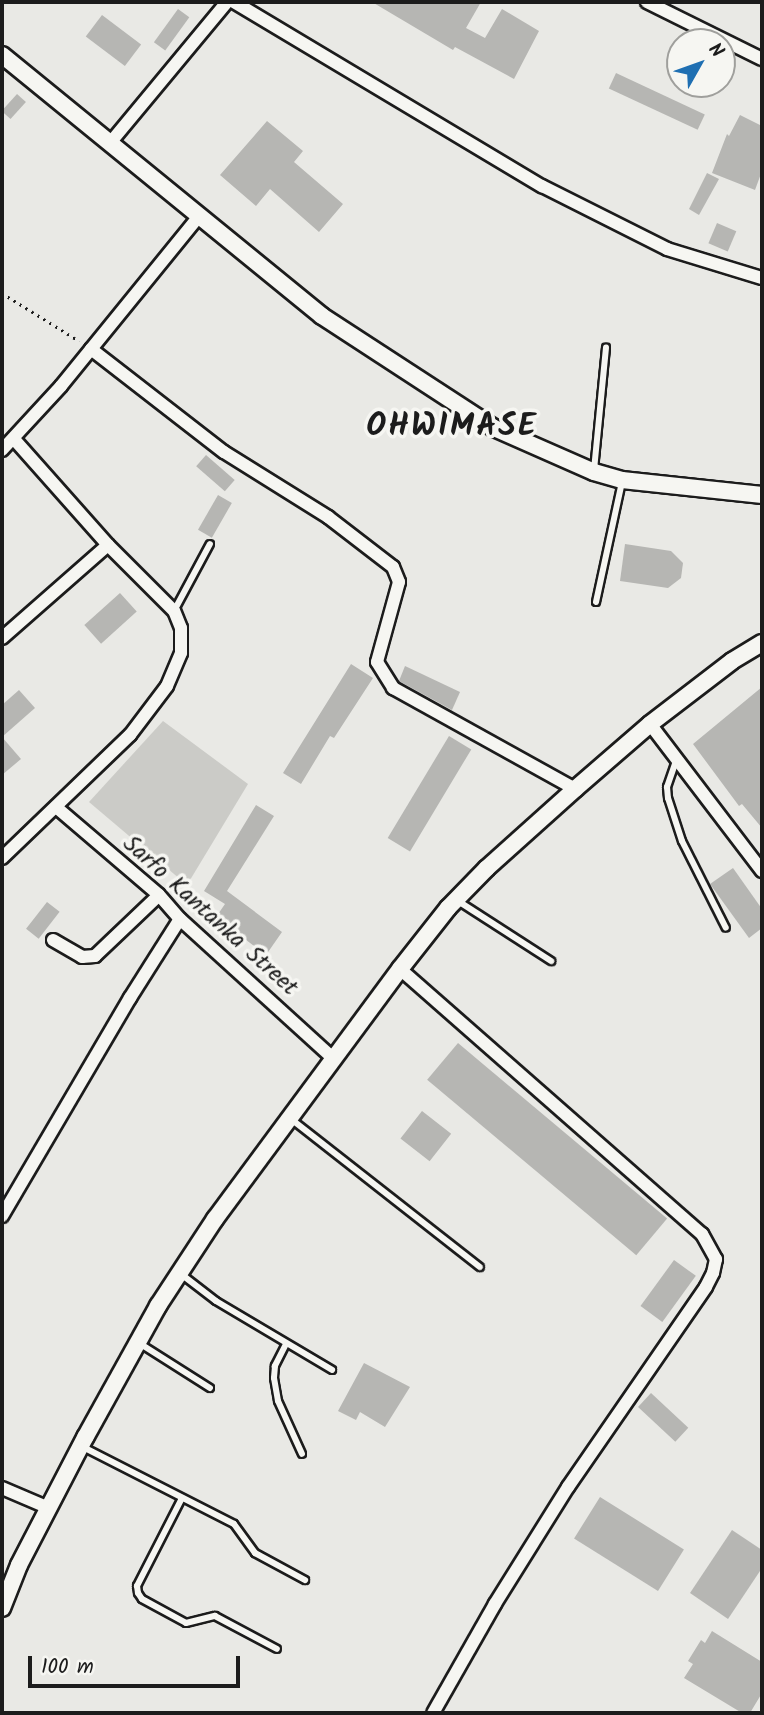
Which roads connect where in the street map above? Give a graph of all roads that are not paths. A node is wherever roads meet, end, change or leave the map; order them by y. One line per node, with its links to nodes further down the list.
1 (227, 2): 6 (street)
2 (234, 2): 8 (street)
3 (647, 2): 5 (street)
4 (2, 55): 6 (street)
5 (762, 59)
6 (110, 143): 7 (street)
7 (199, 216): 10 (street); 13 (street)
8 (762, 278)
9 (606, 348): 13 (lane)
10 (91, 349): 11 (street); 24 (street)
11 (14, 439): 12 (street); 17 (street)
12 (2, 450)
13 (594, 472): 14 (street)
14 (622, 480): 15 (street); 18 (lane)
15 (762, 495)
16 (210, 544): 19 (lane)
17 (108, 545): 19 (street); 20 (street)
18 (596, 602)
19 (174, 611): 25 (street)
20 (2, 638)
21 (762, 643): 22 (street)
22 (650, 723): 23 (street); 24 (street)
23 (678, 757): 27 (street); 31 (lane)
24 (575, 789): 29 (street)
25 (56, 807): 26 (street); 28 (street, Sarfo Kantanka Street)
26 (2, 858)
27 (762, 872)
28 (159, 895): 30 (street, Sarfo Kantanka Street); 32 (street)
29 (456, 900): 33 (lane); 34 (street)
30 (180, 919): 35 (street, Sarfo Kantanka Street); 37 (street)
31 (726, 928)
32 (53, 940)
33 (551, 961)
34 (400, 969): 35 (street); 52 (street)
35 (334, 1059): 36 (street)
36 (290, 1118): 38 (lane); 39 (street)
37 (2, 1216)
38 (480, 1267)
39 (179, 1273): 40 (street); 41 (lane)
40 (138, 1342): 43 (lane); 44 (street)
41 (286, 1344): 42 (lane); 45 (lane)
42 (332, 1370)
43 (209, 1388)
44 (81, 1446): 47 (lane); 48 (street)
45 (302, 1454)
46 (2, 1488): 48 (street)
47 (182, 1498): 49 (lane); 51 (lane)
48 (49, 1508): 50 (street)
49 (305, 1580)
50 (2, 1608)
51 (277, 1649)
52 (433, 1713)

